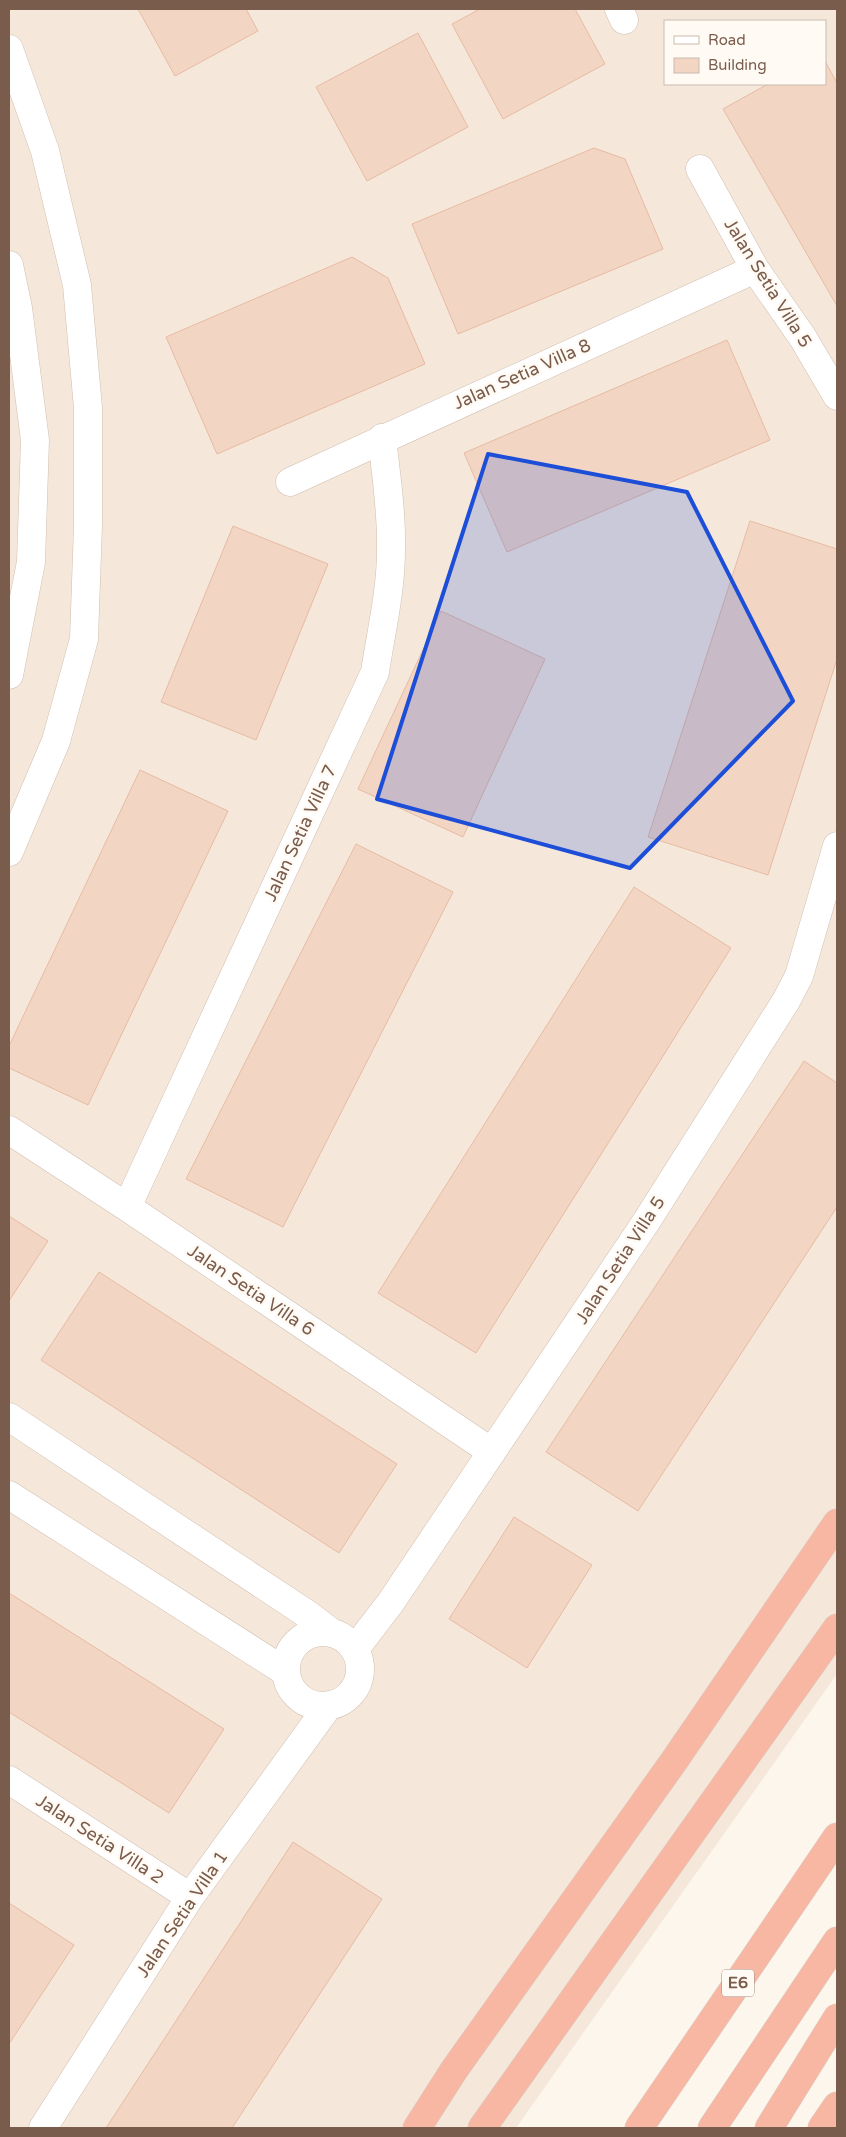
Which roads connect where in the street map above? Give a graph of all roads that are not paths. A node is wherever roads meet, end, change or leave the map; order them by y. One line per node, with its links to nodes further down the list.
1 (9, 49): 10 (street)
2 (700, 169): 4 (street, Jalan Setia Villa 5)
3 (9, 265): 8 (street)
4 (755, 269): 5 (street, Jalan Setia Villa 5); 6 (street, Jalan Setia Villa 8)
5 (837, 396)
6 (382, 438): 7 (street, Jalan Setia Villa 8); 12 (street, Jalan Setia Villa 7)
7 (290, 482)
8 (10, 669)
9 (837, 846): 14 (street, Jalan Setia Villa 5)
10 (9, 852)
11 (9, 1130): 12 (street, Jalan Setia Villa 6)
12 (127, 1206): 14 (street, Jalan Setia Villa 6)
13 (9, 1417): 18 (street)
14 (492, 1452): 19 (street, Jalan Setia Villa 5)
15 (9, 1495): 20 (street)
16 (837, 1523): 29 (highway)
17 (837, 1628): 30 (highway)
18 (332, 1633): 19 (street); 20 (street)
19 (355, 1649): 21 (street)
20 (286, 1672): 21 (street)
21 (329, 1705): 24 (street, Jalan Setia Villa 1)
22 (9, 1780): 24 (street, Jalan Setia Villa 2)
23 (837, 1837): 31 (highway, E6)
24 (190, 1897): 28 (street, Jalan Setia Villa 1)
25 (837, 1941): 32 (highway)
26 (837, 2018): 33 (highway)
27 (837, 2106): 34 (highway)
28 (43, 2128)
29 (417, 2128)
30 (482, 2128)
31 (639, 2128)
32 (712, 2128)
33 (769, 2128)
34 (822, 2128)

